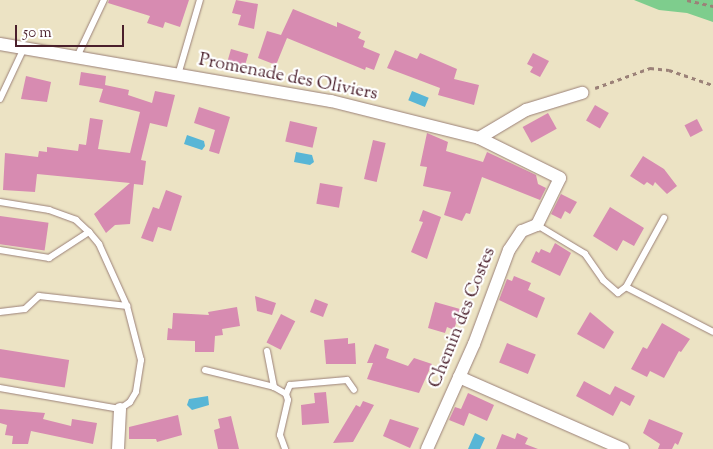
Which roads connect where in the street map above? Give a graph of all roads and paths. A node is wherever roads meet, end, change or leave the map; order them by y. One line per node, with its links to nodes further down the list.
1 (104, 0): 7 (lane)
2 (200, 0): 8 (lane)
3 (687, 0): 4 (path)
4 (713, 6)
5 (0, 44): 6 (street, Promenade des Oliviers)
6 (24, 48): 7 (street, Promenade des Oliviers); 11 (lane)
7 (77, 58): 8 (street, Promenade des Oliviers)
8 (178, 75): 12 (street, Promenade des Oliviers)
9 (713, 85): 10 (path)
10 (582, 93): 12 (street)
11 (0, 99)
12 (479, 138): 15 (street)
13 (0, 202): 16 (lane)
14 (664, 218): 18 (lane)
15 (537, 225): 18 (lane); 24 (street, Chemin des Costes)
16 (89, 232): 17 (lane); 19 (lane)
17 (0, 250)
18 (626, 287): 21 (lane)
19 (127, 306): 20 (lane); 29 (lane)
20 (0, 312)
21 (713, 332)
22 (267, 351): 25 (lane)
23 (205, 370): 25 (lane)
24 (459, 377): 32 (street, Chemin des Costes); 33 (street)
25 (274, 386): 28 (lane)
26 (0, 388): 29 (lane)
27 (354, 390): 28 (lane)
28 (286, 394): 31 (lane)
29 (120, 409): 30 (street)
30 (118, 449)
31 (285, 449)
32 (427, 449)
33 (623, 449)

